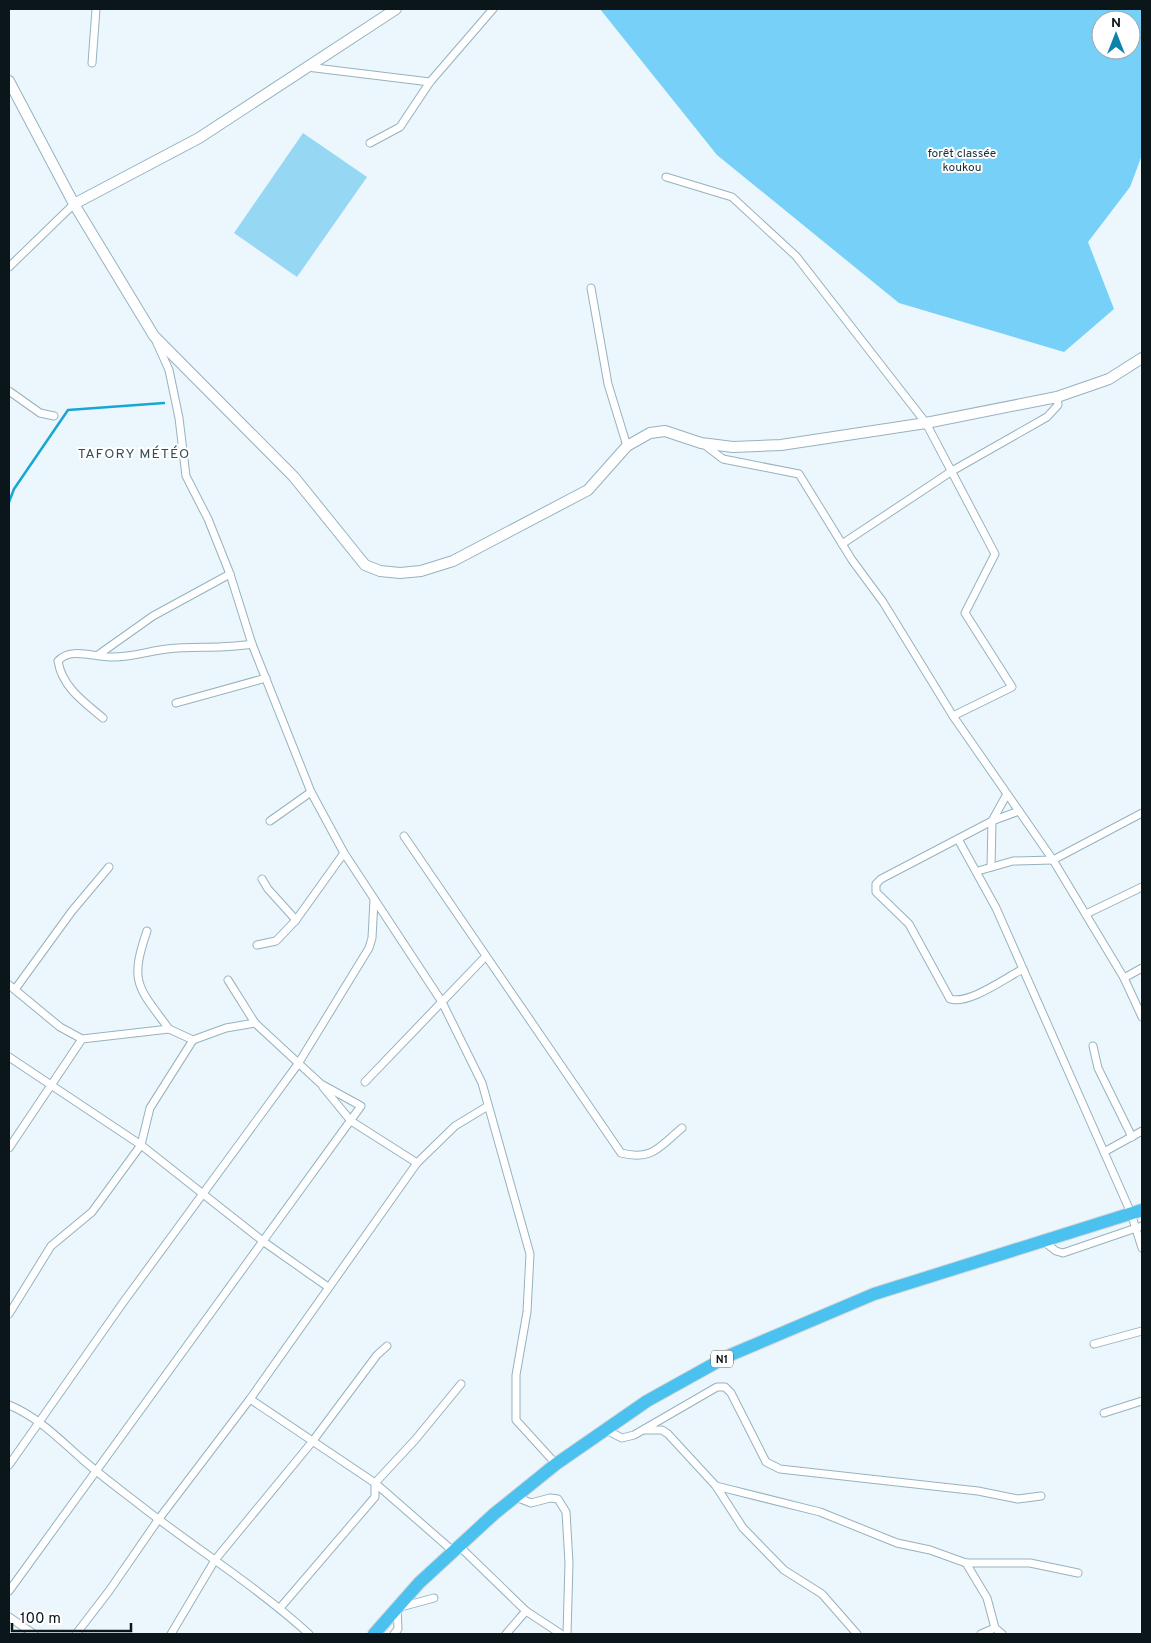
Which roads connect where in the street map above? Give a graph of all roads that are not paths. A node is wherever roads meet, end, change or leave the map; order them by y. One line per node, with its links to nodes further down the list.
1 (96, 9): 4 (street)
2 (396, 9): 5 (street)
3 (493, 9): 7 (street)
4 (92, 63)
5 (307, 67): 7 (street); 10 (street)
6 (9, 80): 10 (street)
7 (430, 82): 8 (street)
8 (370, 143)
9 (666, 177): 18 (street)
10 (74, 204): 11 (street); 13 (street)
11 (9, 267)
12 (591, 288): 20 (street)
13 (154, 336): 20 (street); 23 (street)
14 (1142, 358): 16 (street)
15 (9, 392): 17 (street)
16 (1057, 397): 18 (street); 21 (street)
17 (54, 416)
18 (926, 423): 19 (street); 21 (street)
19 (701, 443): 20 (street); 22 (street)
20 (628, 446)
21 (952, 471): 22 (street); 28 (street)
22 (842, 544): 28 (street)
23 (230, 574): 24 (street); 25 (street)
24 (252, 644): 25 (street); 26 (street)
25 (98, 655): 29 (street)
26 (266, 678): 27 (street); 30 (street)
27 (176, 703)
28 (953, 716): 31 (street)
29 (103, 718)
30 (311, 792): 34 (street); 38 (street)
31 (1007, 794): 32 (street); 35 (street)
32 (1019, 811): 35 (street); 39 (street)
33 (1142, 813): 39 (street)
34 (270, 821)
35 (992, 821): 37 (street); 41 (street)
36 (404, 836): 50 (street)
37 (958, 839): 42 (street); 51 (street)
38 (344, 853): 45 (street); 47 (street)
39 (1053, 860): 41 (street); 46 (street)
40 (109, 867): 56 (street)
41 (991, 867): 42 (street)
42 (978, 871): 51 (street)
43 (262, 879): 47 (street)
44 (1142, 887): 46 (street)
45 (374, 900): 57 (street); 65 (street)
46 (1086, 914): 53 (street)
47 (296, 920): 49 (street)
48 (147, 931): 60 (street)
49 (257, 945)
50 (485, 957): 57 (street); 71 (street)
51 (1023, 968): 76 (street)
52 (1142, 968): 53 (street)
53 (1124, 978): 58 (street)
54 (228, 980): 59 (street)
55 (9, 985): 56 (street)
56 (16, 988): 61 (street)
57 (442, 1002): 66 (street); 69 (street)
58 (1142, 1017)
59 (255, 1023): 62 (street); 65 (street)
60 (169, 1028): 61 (street); 62 (street)
61 (82, 1039): 68 (street)
62 (193, 1040): 74 (street)
63 (1093, 1046): 73 (street)
64 (9, 1057): 68 (street)
65 (298, 1064): 67 (street); 78 (street)
66 (365, 1082)
67 (321, 1084): 70 (street); 70 (street)
68 (52, 1086): 74 (street); 75 (street)
69 (488, 1106): 77 (street); 100 (street)
70 (351, 1121): 77 (street); 82 (street)
71 (682, 1128)
72 (1142, 1132): 73 (street)
73 (1132, 1137): 76 (street)
74 (141, 1145): 78 (street); 85 (street)
75 (9, 1148)
76 (1104, 1152): 79 (street)
77 (417, 1163): 84 (street)
78 (204, 1193): 82 (street); 95 (street)
79 (1137, 1212): 80 (street); 81 (highway, N1)
80 (1139, 1226): 81 (street); 83 (street)
81 (1042, 1241): 96 (highway, N1)
82 (264, 1242): 84 (street); 102 (street)
83 (1142, 1248)
84 (328, 1287): 90 (street)
85 (9, 1314)
86 (1142, 1331): 87 (street)
87 (1094, 1344)
88 (387, 1346): 99 (street)
89 (461, 1384): 103 (street)
90 (250, 1399): 99 (street); 107 (street)
91 (1142, 1401): 93 (street)
92 (9, 1405): 95 (street)
93 (1104, 1413)
94 (660, 1420): 97 (street); 98 (street); 105 (street)
95 (38, 1421): 101 (street); 102 (street)
96 (604, 1429): 97 (street); 100 (highway, N1)
97 (644, 1430): 98 (street)
98 (662, 1430): 104 (street)
99 (312, 1442): 103 (street); 109 (street)
100 (556, 1464): 106 (highway, N1)
101 (9, 1465)
102 (96, 1471): 107 (street); 112 (street)
103 (375, 1483): 108 (street); 114 (street)
104 (716, 1486): 110 (street); 128 (street)
105 (1041, 1496)
106 (516, 1497): 108 (highway, N1); 127 (street)
107 (158, 1520): 109 (street); 120 (street)
108 (456, 1549): 115 (highway, N1); 116 (street)
109 (215, 1560): 114 (street); 121 (street)
110 (966, 1564): 111 (street); 118 (street)
111 (1078, 1573)
112 (9, 1591)
113 (434, 1598): 115 (street)
114 (280, 1608): 122 (street)
115 (397, 1608): 123 (highway, N1); 124 (street)
116 (526, 1611): 125 (street); 126 (street)
117 (9, 1617): 119 (street)
118 (995, 1628): 129 (street); 130 (street)
119 (34, 1634)
120 (76, 1634)
121 (172, 1634)
122 (309, 1634)
123 (374, 1634)
124 (394, 1634)
125 (506, 1634)
126 (560, 1634)
127 (567, 1634)
128 (857, 1634)
129 (981, 1634)
130 (1002, 1634)

